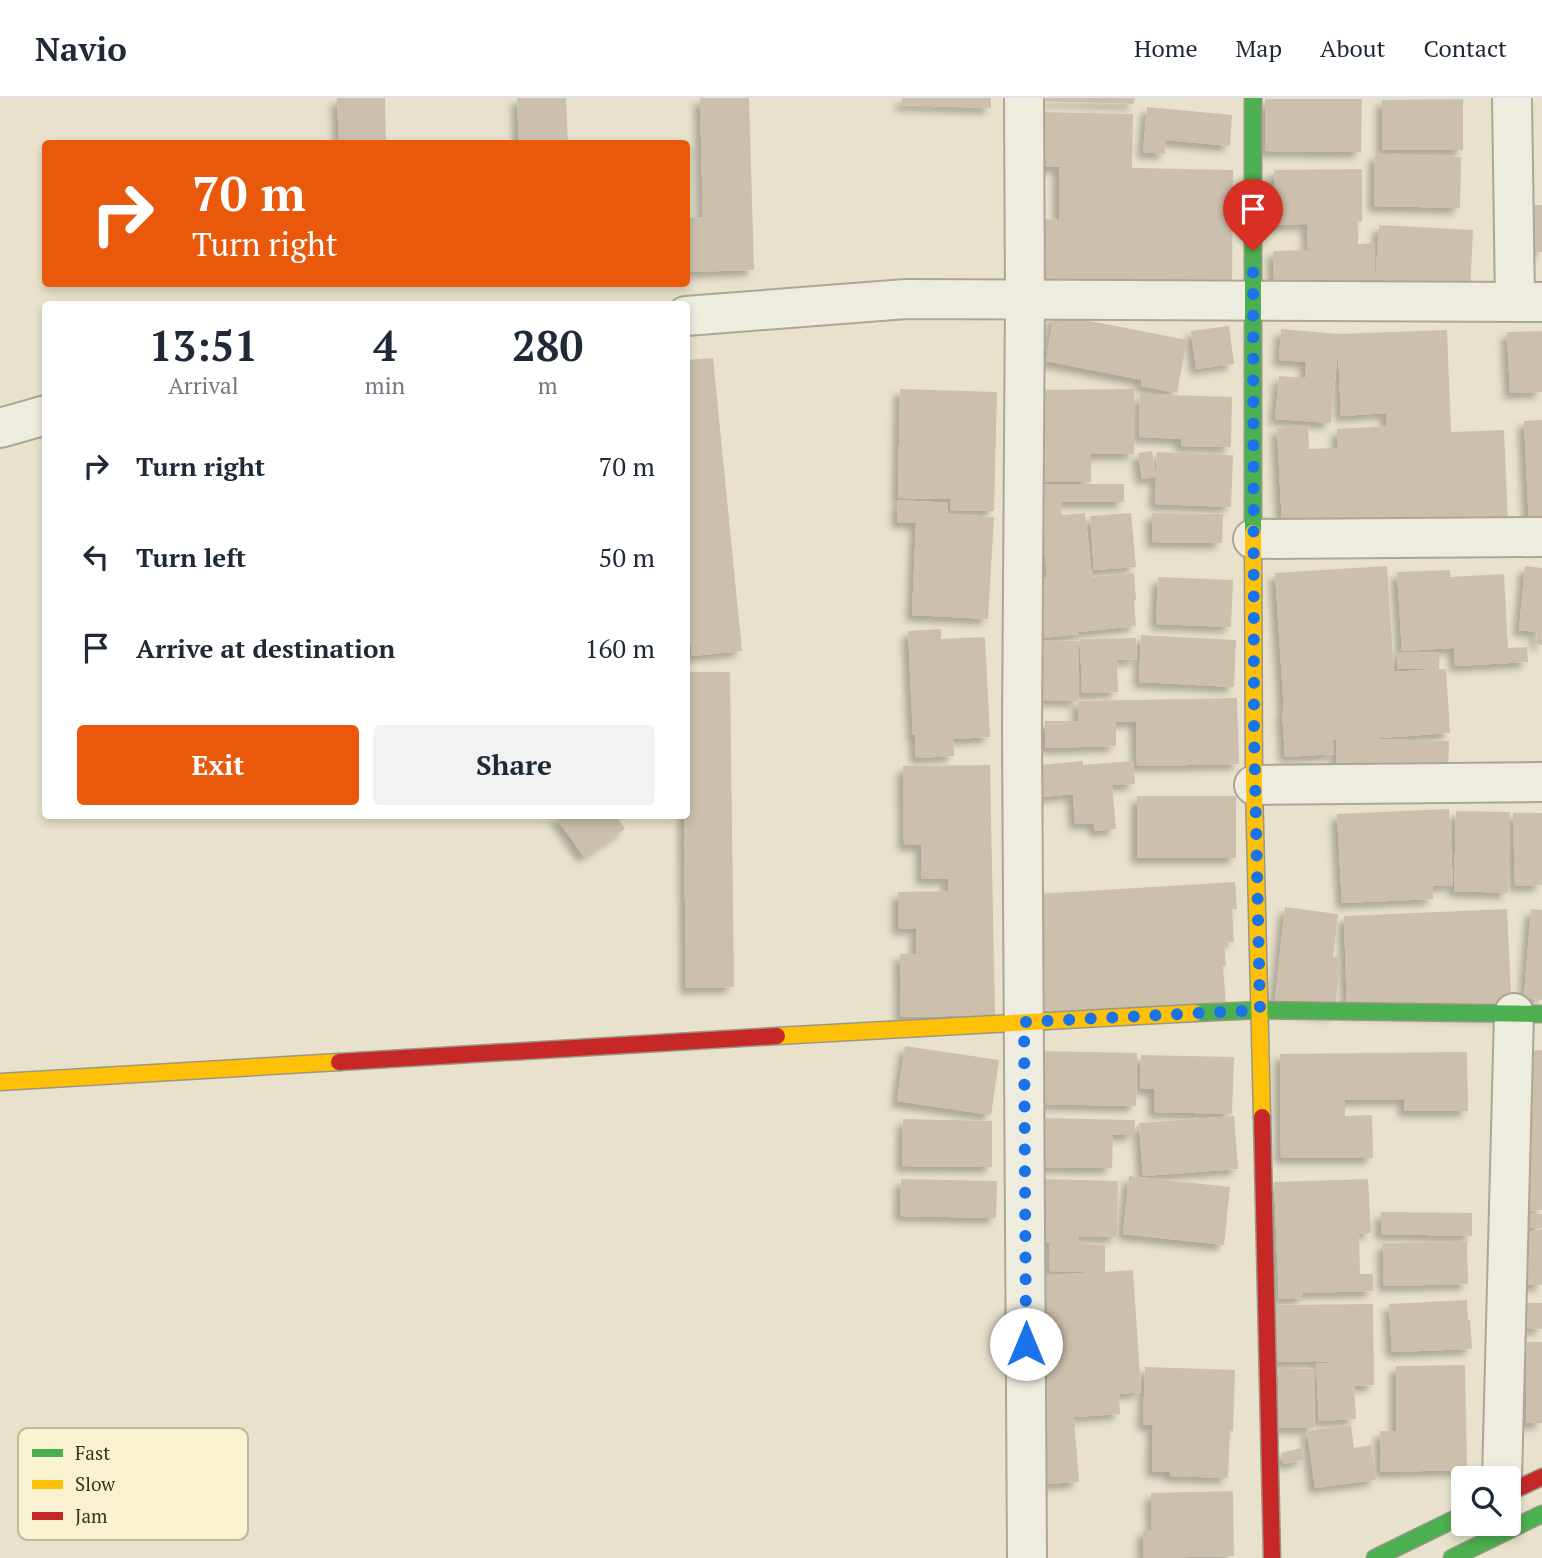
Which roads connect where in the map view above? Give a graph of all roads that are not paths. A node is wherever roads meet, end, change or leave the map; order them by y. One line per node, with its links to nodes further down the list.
1 (1024, 98): 4 (street)
2 (1254, 98): 5 (street)
3 (1512, 98): 6 (street)
4 (1026, 299): 5 (street); 7 (street); 16 (street)
5 (1252, 302): 6 (street); 11 (street)
6 (1529, 302)
7 (690, 316)
8 (42, 416): 9 (street)
9 (0, 428)
10 (1542, 537): 11 (street)
11 (1253, 539): 13 (street)
12 (1542, 782): 13 (street)
13 (1254, 785): 14 (street)
14 (1260, 1010): 15 (street); 16 (street); 24 (street)
15 (1528, 1013): 18 (street)
16 (1024, 1022): 17 (street); 23 (street)
17 (0, 1082)
18 (1503, 1466)
19 (1542, 1477): 20 (street)
20 (1521, 1509)
21 (1451, 1521): 25 (street)
22 (1485, 1536): 26 (street)
23 (1027, 1558)
24 (1272, 1558)
25 (1375, 1558)
26 (1452, 1558)

